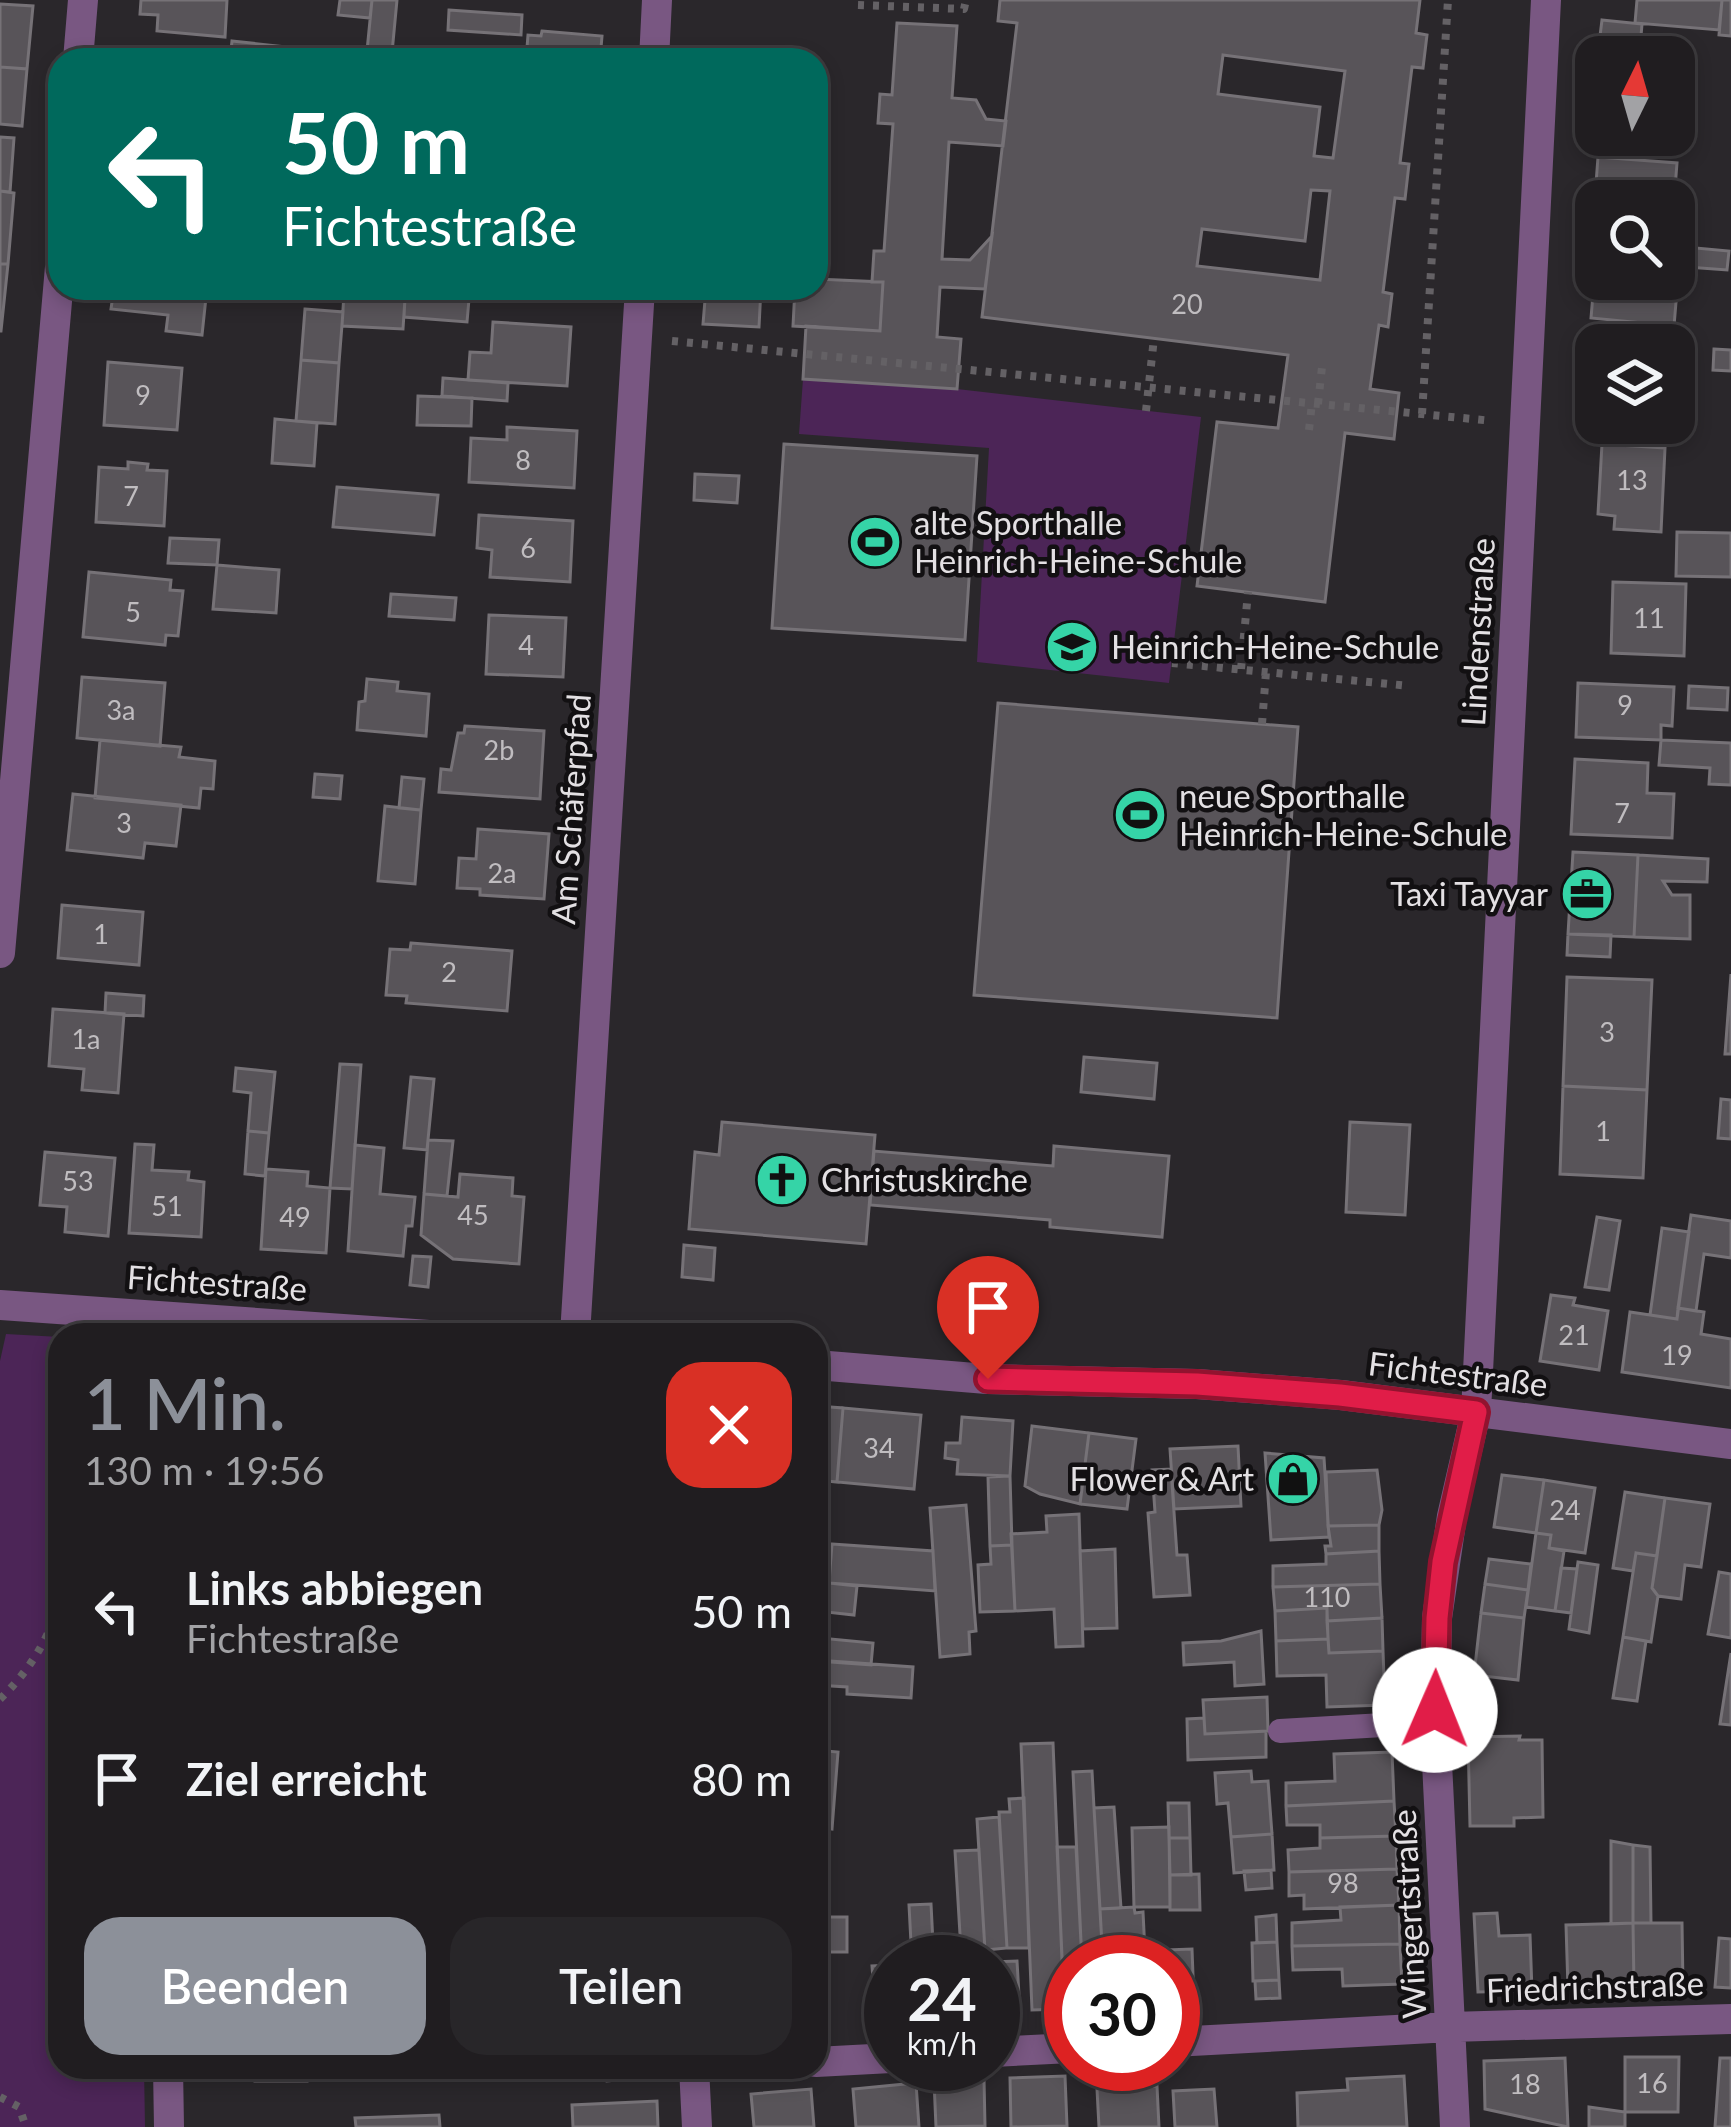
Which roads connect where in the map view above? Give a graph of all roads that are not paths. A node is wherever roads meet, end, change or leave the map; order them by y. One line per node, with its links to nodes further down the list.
1 (83, 0): 4 (street)
2 (657, 0): 5 (street)
3 (1546, 0): 13 (street, Lindenstraße)
4 (79, 48)
5 (655, 48)
6 (57, 300): 8 (street)
7 (639, 300): 11 (street, Am Schäferpfad)
8 (0, 953)
9 (0, 1305): 10 (street, Fichtestraße)
10 (147, 1323)
11 (576, 1323)
12 (828, 1366): 13 (street, Fichtestraße)
13 (1476, 1412): 14 (street, Fichtestraße); 15 (street, Wingertstraße)
14 (1731, 1444)
15 (1435, 1722): 16 (lane); 18 (street, Wingertstraße)
16 (1280, 1731)
17 (1731, 2019): 18 (street, Friedrichstraße)
18 (1450, 2027): 19 (street, Friedrichstraße); 26 (street, Wingertstraße)
19 (1200, 2041)
20 (864, 2059): 21 (street)
21 (828, 2061)
22 (168, 2079): 24 (street)
23 (695, 2079): 25 (street)
24 (169, 2127)
25 (697, 2127)
26 (1455, 2127)

